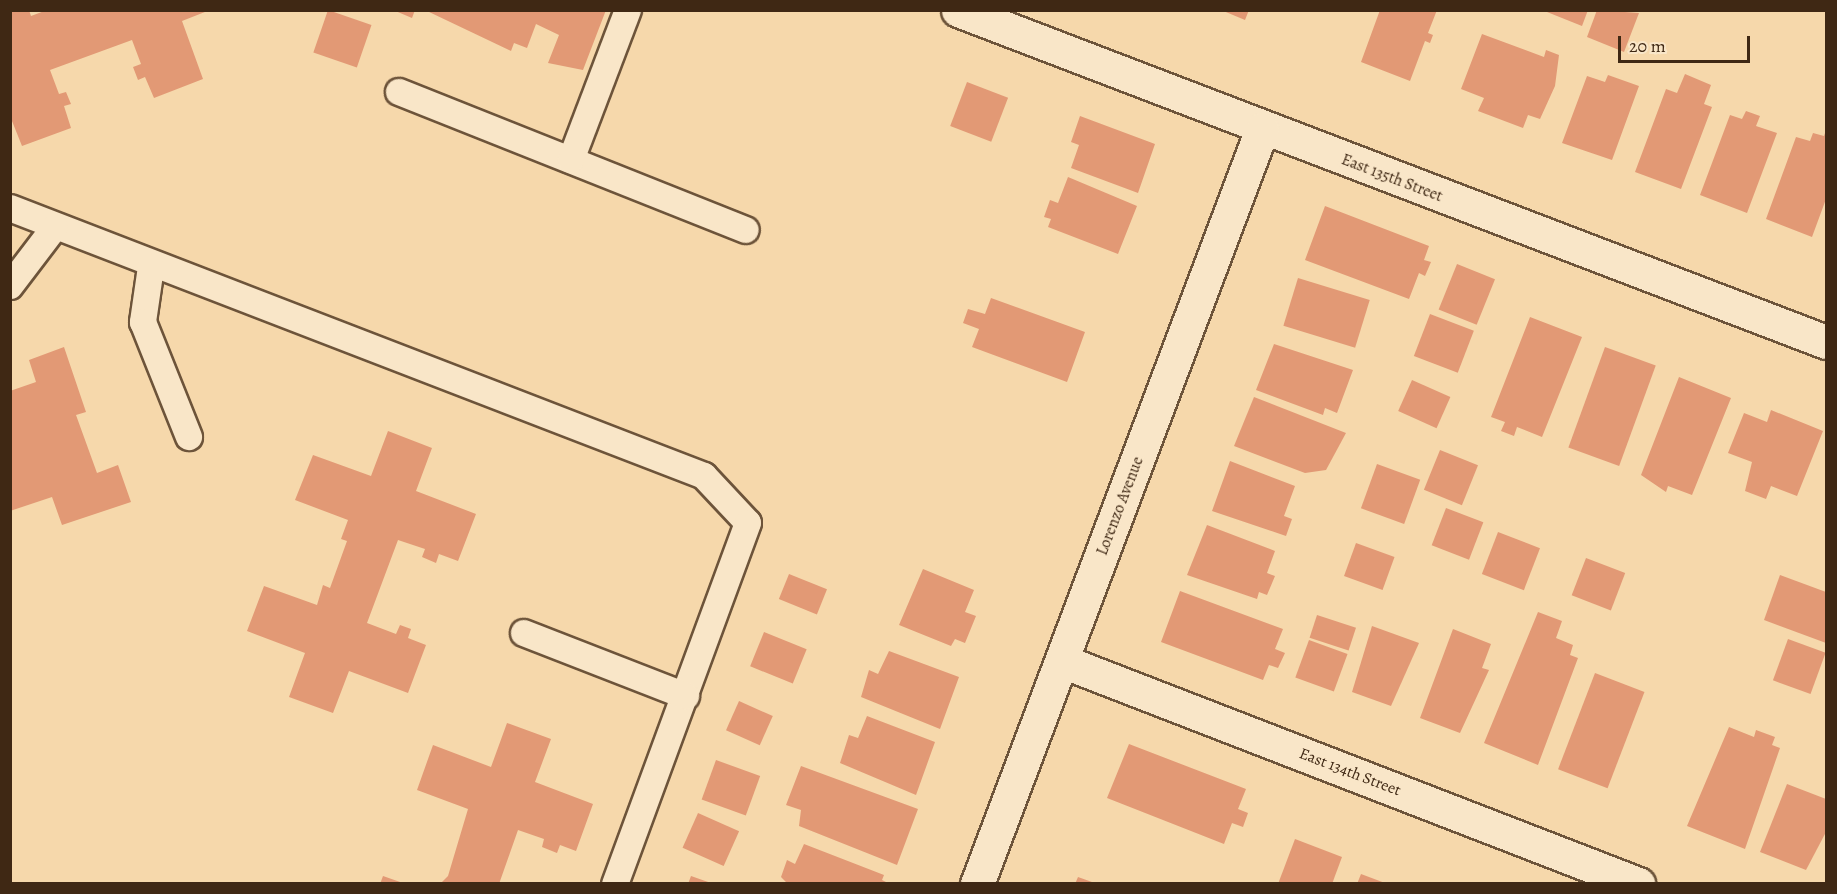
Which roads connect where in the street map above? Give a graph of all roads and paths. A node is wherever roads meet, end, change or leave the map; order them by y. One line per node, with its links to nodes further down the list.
1 (628, 10): 5 (lane)
2 (958, 10): 4 (street, East 135th Street)
3 (399, 92): 5 (lane)
4 (1262, 129): 11 (street, East 135th Street); 14 (street, Lorenzo Avenue)
5 (571, 160): 8 (lane)
6 (10, 208): 7 (lane)
7 (55, 227): 9 (lane); 10 (lane)
8 (746, 230)
9 (151, 267): 12 (lane); 15 (lane)
10 (10, 286)
11 (1827, 342)
12 (189, 436)
13 (524, 633): 15 (lane)
14 (1062, 661): 17 (street, Lorenzo Avenue); 18 (street, East 134th Street)
15 (686, 696): 16 (lane)
16 (615, 884)
17 (976, 884)
18 (1638, 884)

